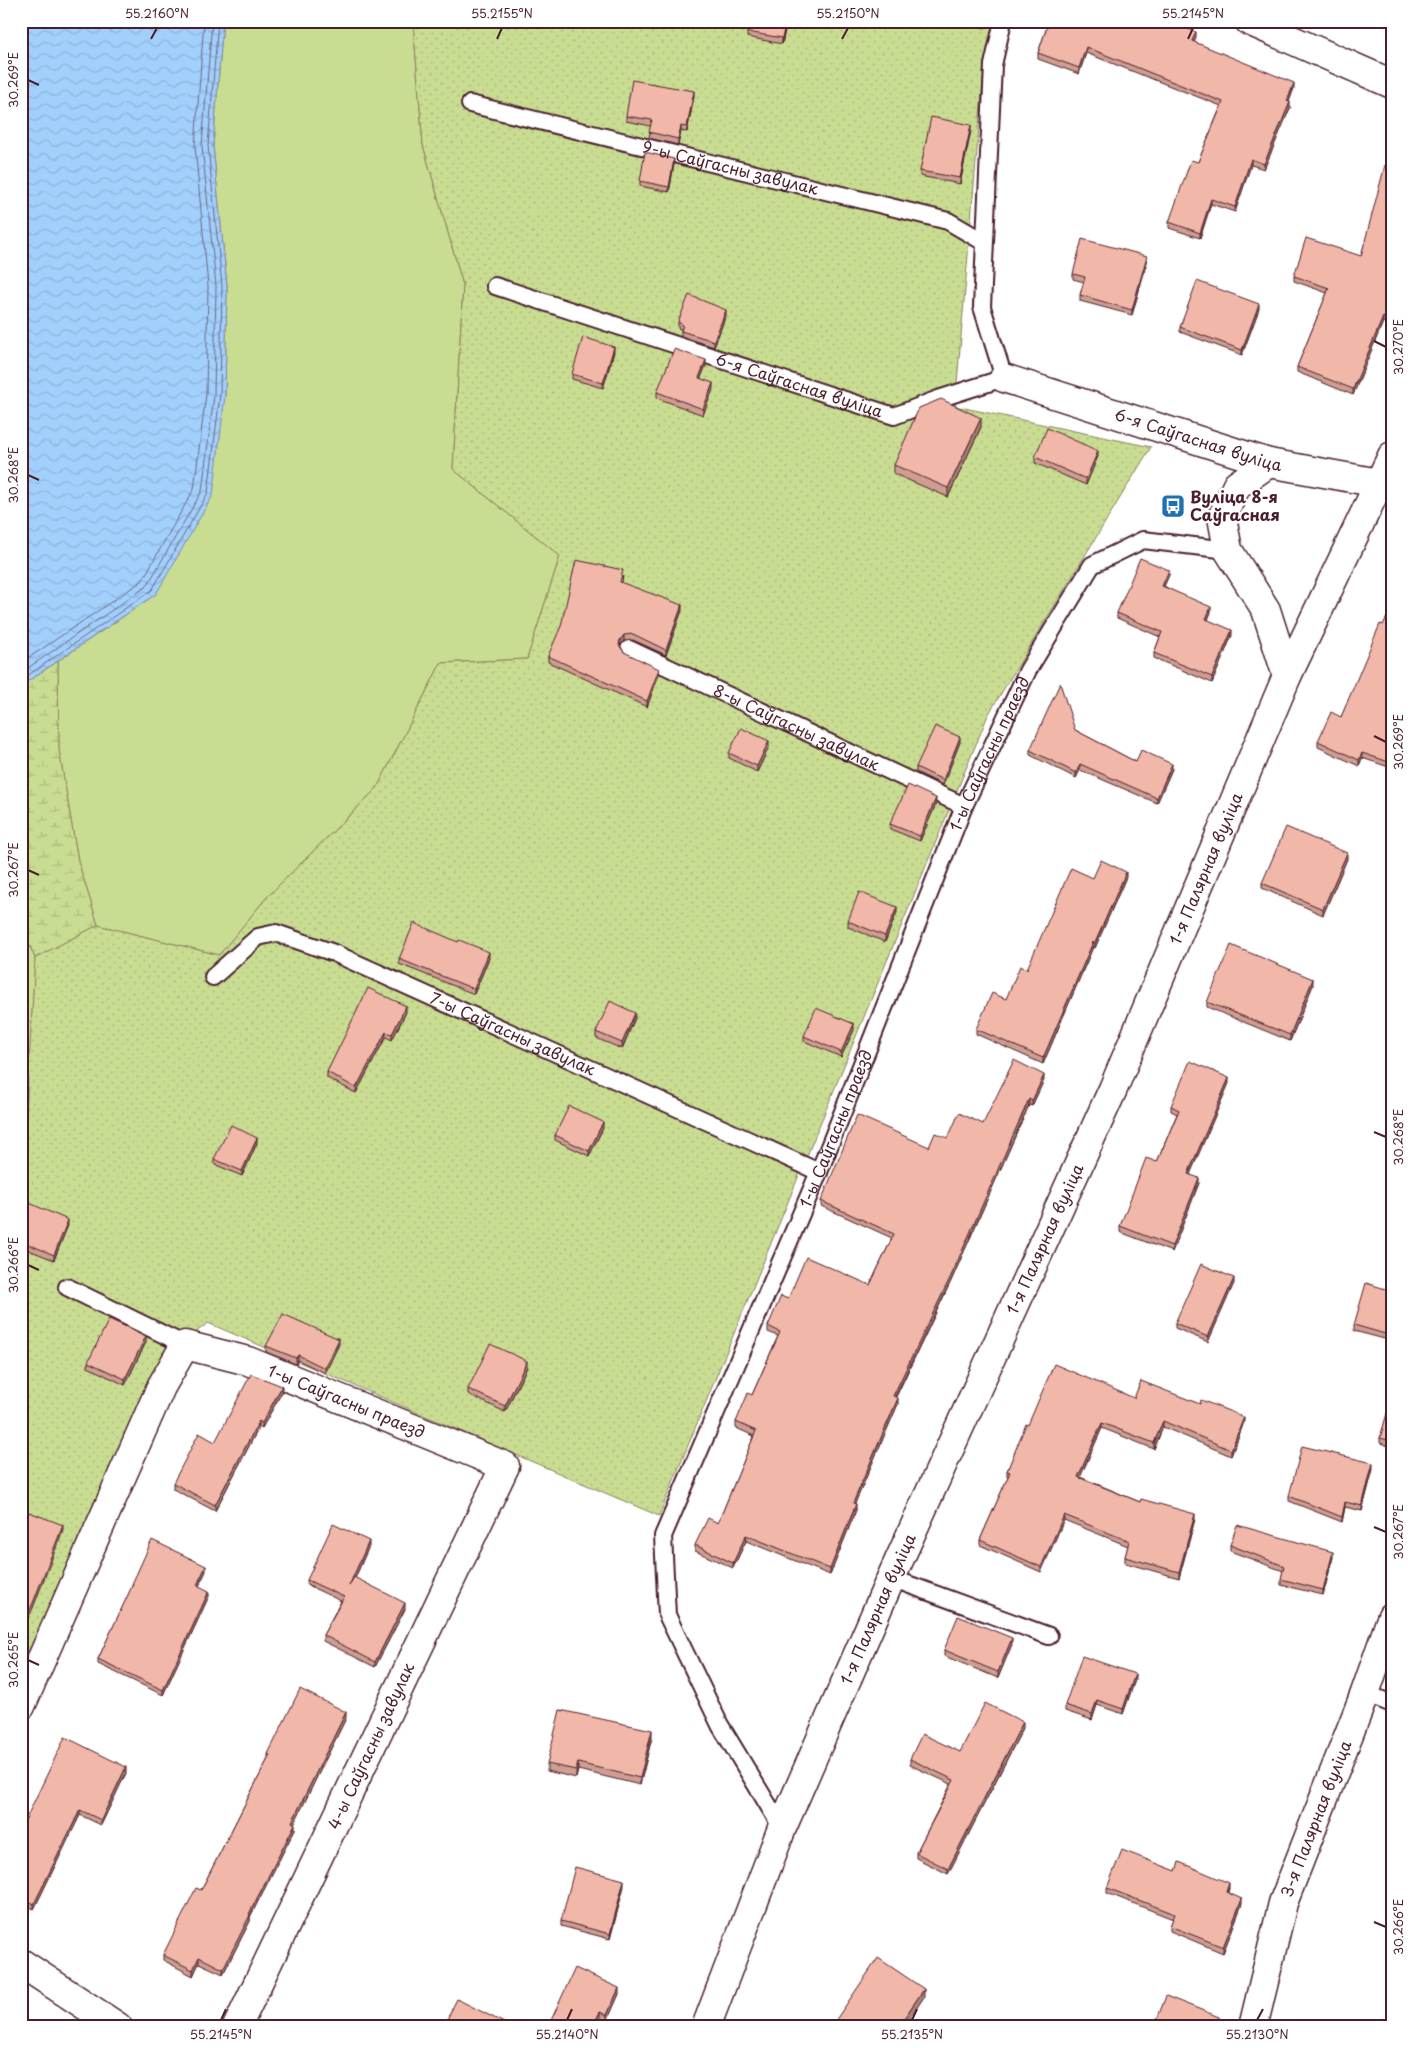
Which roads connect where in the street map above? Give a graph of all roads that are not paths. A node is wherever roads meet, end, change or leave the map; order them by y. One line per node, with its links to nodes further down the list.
1 (1003, 21): 5 (lane)
2 (1249, 21): 3 (street)
3 (1392, 84)
4 (470, 104): 5 (lane, 9-ы Саўгасны завулак)
5 (984, 242): 7 (lane)
6 (495, 286): 7 (lane, 6-я Саўгасная вуліца)
7 (1004, 378): 9 (street, 6-я Саўгасная вуліца)
8 (1392, 456): 10 (street, 1-я Палярная вуліца)
9 (1269, 463): 10 (street, 6-я Саўгасная вуліца); 11 (street)
10 (1385, 486): 13 (street, 1-я Палярная вуліца)
11 (1228, 550): 13 (street); 14 (lane, 1-ы Саўгасны праезд)
12 (630, 649): 14 (lane, 8-ы Саўгасны завулак)
13 (1287, 676): 20 (street, 1-я Палярная вуліца)
14 (964, 806): 16 (lane, 1-ы Саўгасны праезд)
15 (213, 977): 16 (lane, 7-ы Саўгасны завулак)
16 (819, 1172): 26 (lane, 1-ы Саўгасны праезд)
17 (67, 1287): 18 (lane)
18 (185, 1346): 19 (street, 1-ы Саўгасны праезд); 25 (street)
19 (505, 1466): 29 (street, 4-ы Саўгасны завулак)
20 (891, 1578): 22 (lane); 26 (street, 1-я Палярная вуліца)
21 (1392, 1616): 23 (street, 3-я Палярная вуліца)
22 (1049, 1636)
23 (1364, 1693): 24 (lane); 31 (street, 3-я Палярная вуліца)
24 (1392, 1704)
25 (21, 1706)
26 (782, 1828): 30 (street, 1-я Палярная вуліца)
27 (21, 1963): 28 (street)
28 (118, 2027)
29 (237, 2027)
30 (706, 2027)
31 (1253, 2027)

